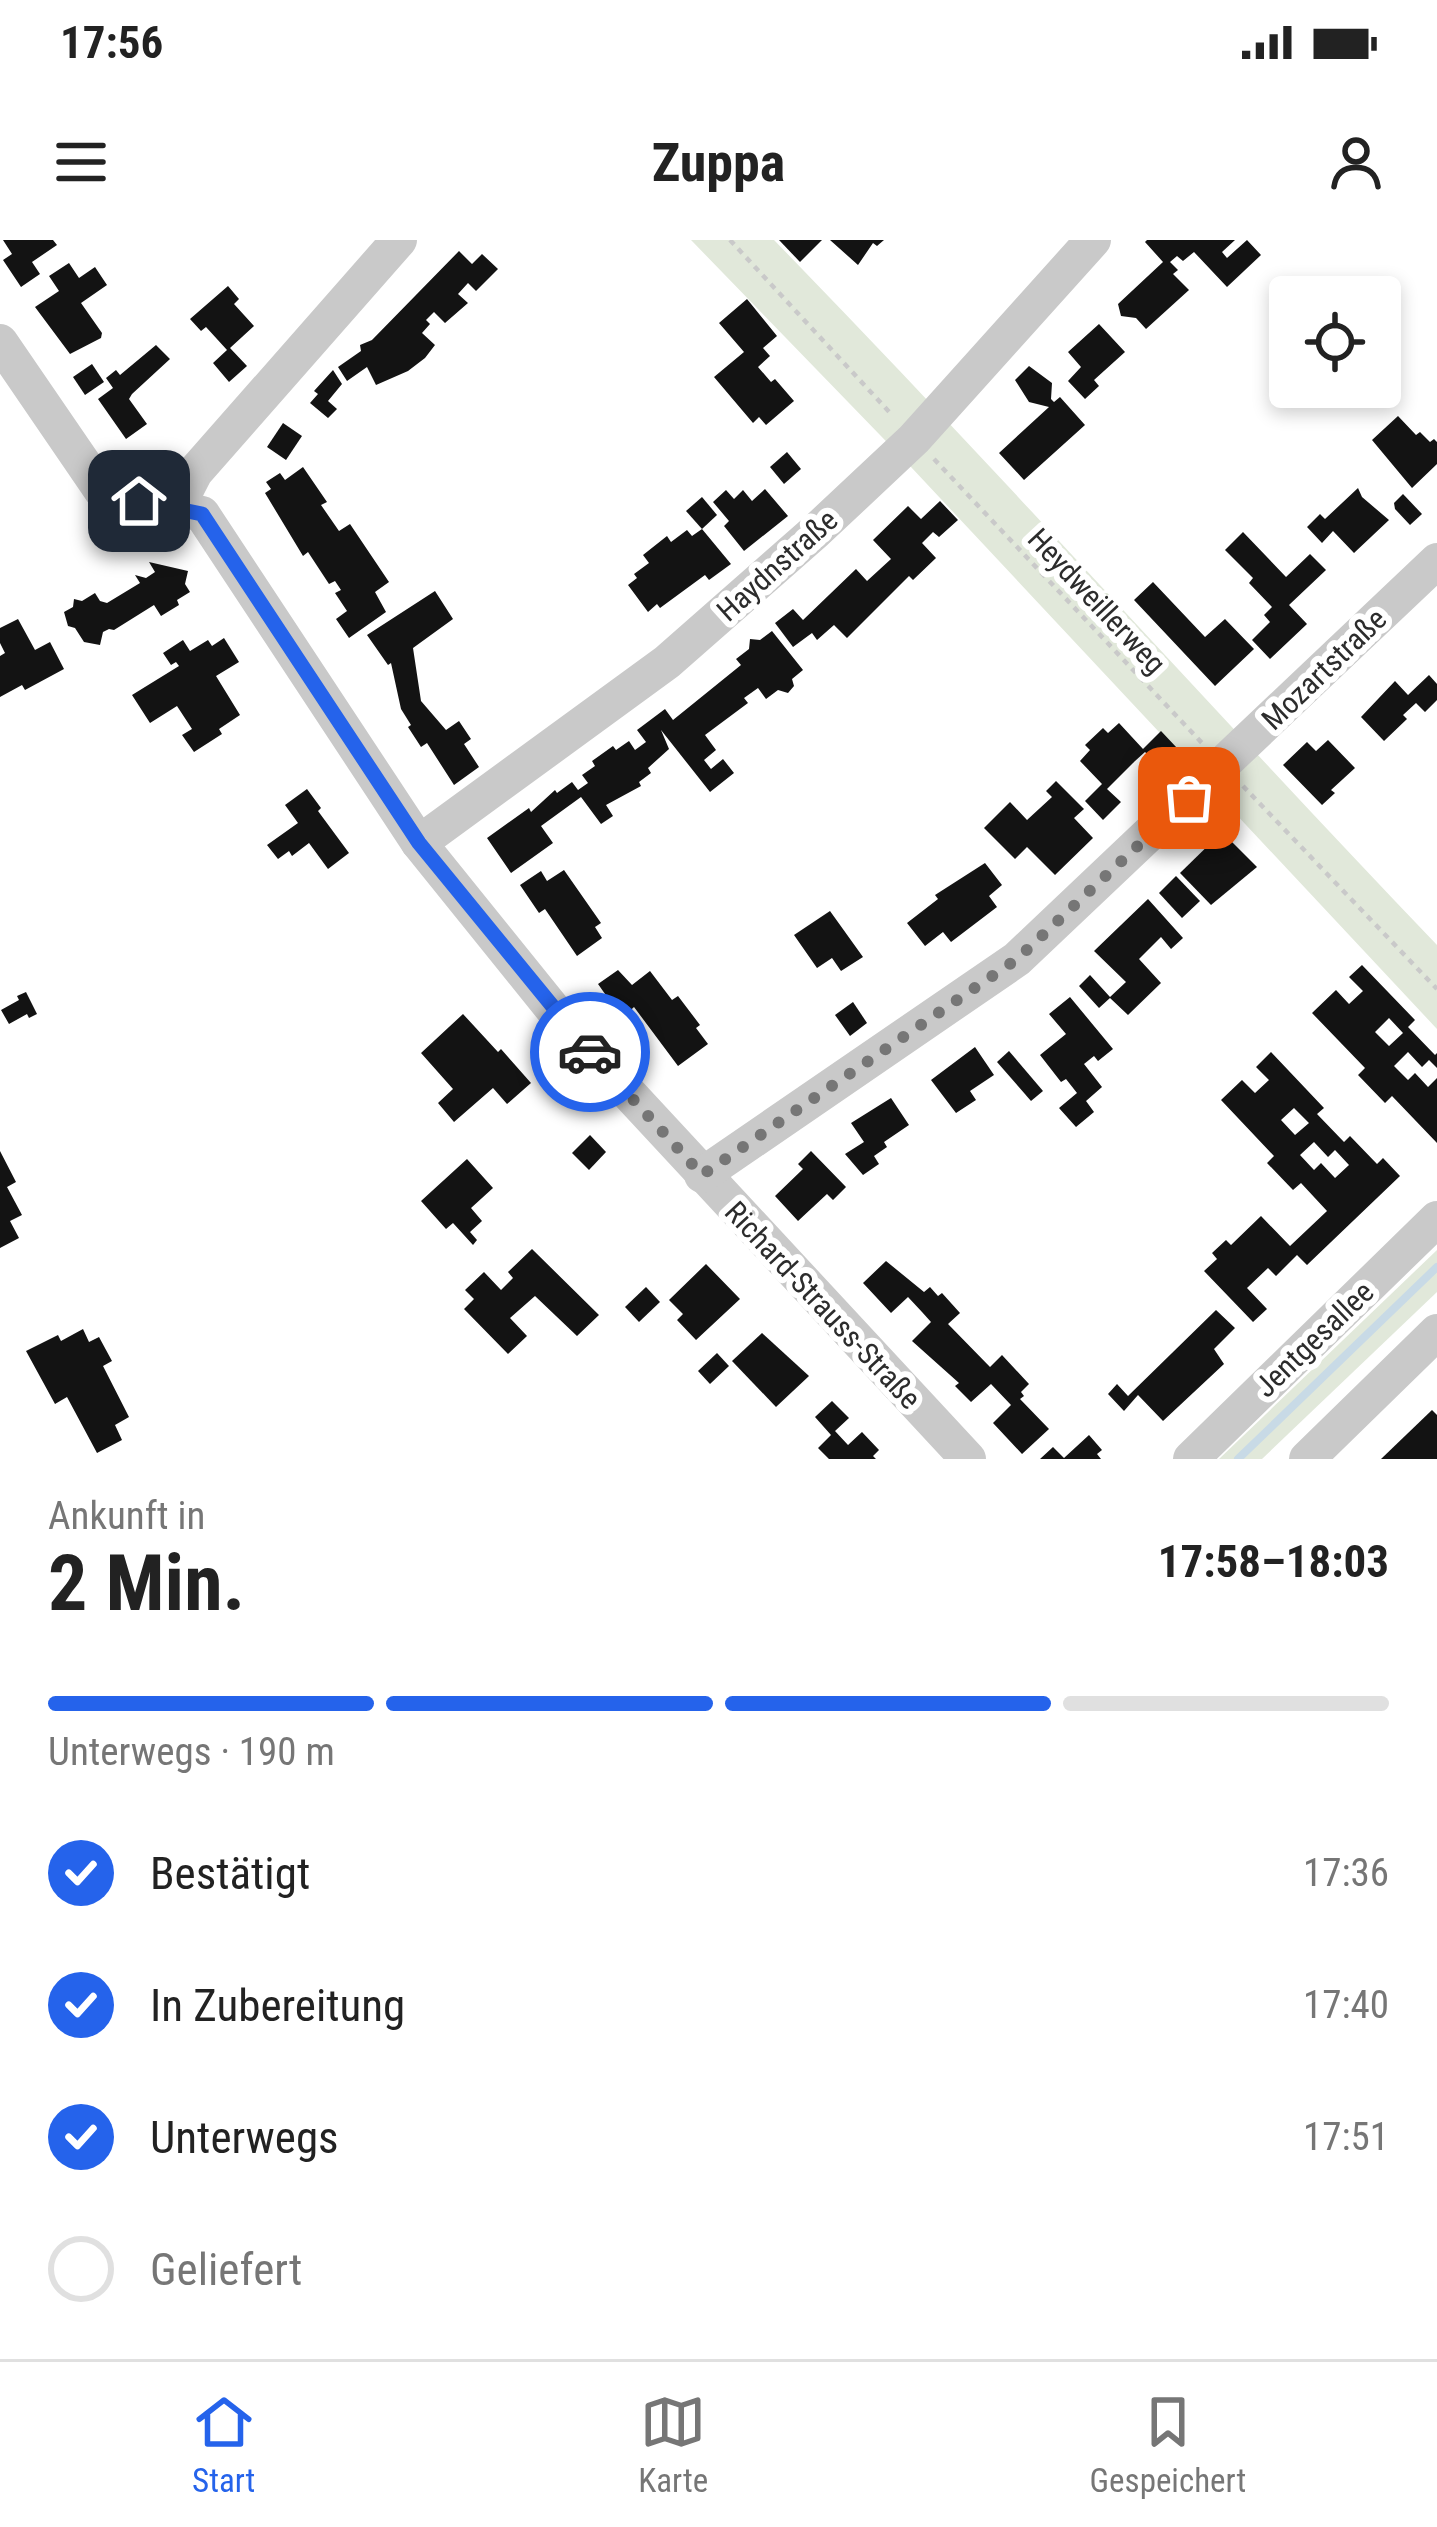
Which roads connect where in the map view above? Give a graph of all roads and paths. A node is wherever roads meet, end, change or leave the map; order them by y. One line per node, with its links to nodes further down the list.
1 (399, 240): 6 (street)
2 (730, 240): 5 (path, Heydweillerweg)
3 (1093, 240): 5 (street, Haydnstraße)
4 (0, 342): 6 (street, Richard-Strauss-Straße)
5 (914, 439): 8 (path, Heydweillerweg); 9 (street, Haydnstraße)
6 (175, 511): 9 (street, Richard-Strauss-Straße)
7 (1437, 560): 8 (street, Mozartstraße)
8 (1223, 765): 10 (path, Heydweillerweg); 11 (street, Mozartstraße)
9 (419, 843): 11 (street, Richard-Strauss-Straße)
10 (1437, 989)
11 (702, 1175): 14 (street, Richard-Strauss-Straße)
12 (1437, 1219): 15 (street, Jentgesallee)
13 (1437, 1332): 16 (street)
14 (968, 1459)
15 (1191, 1459)
16 (1307, 1459)

